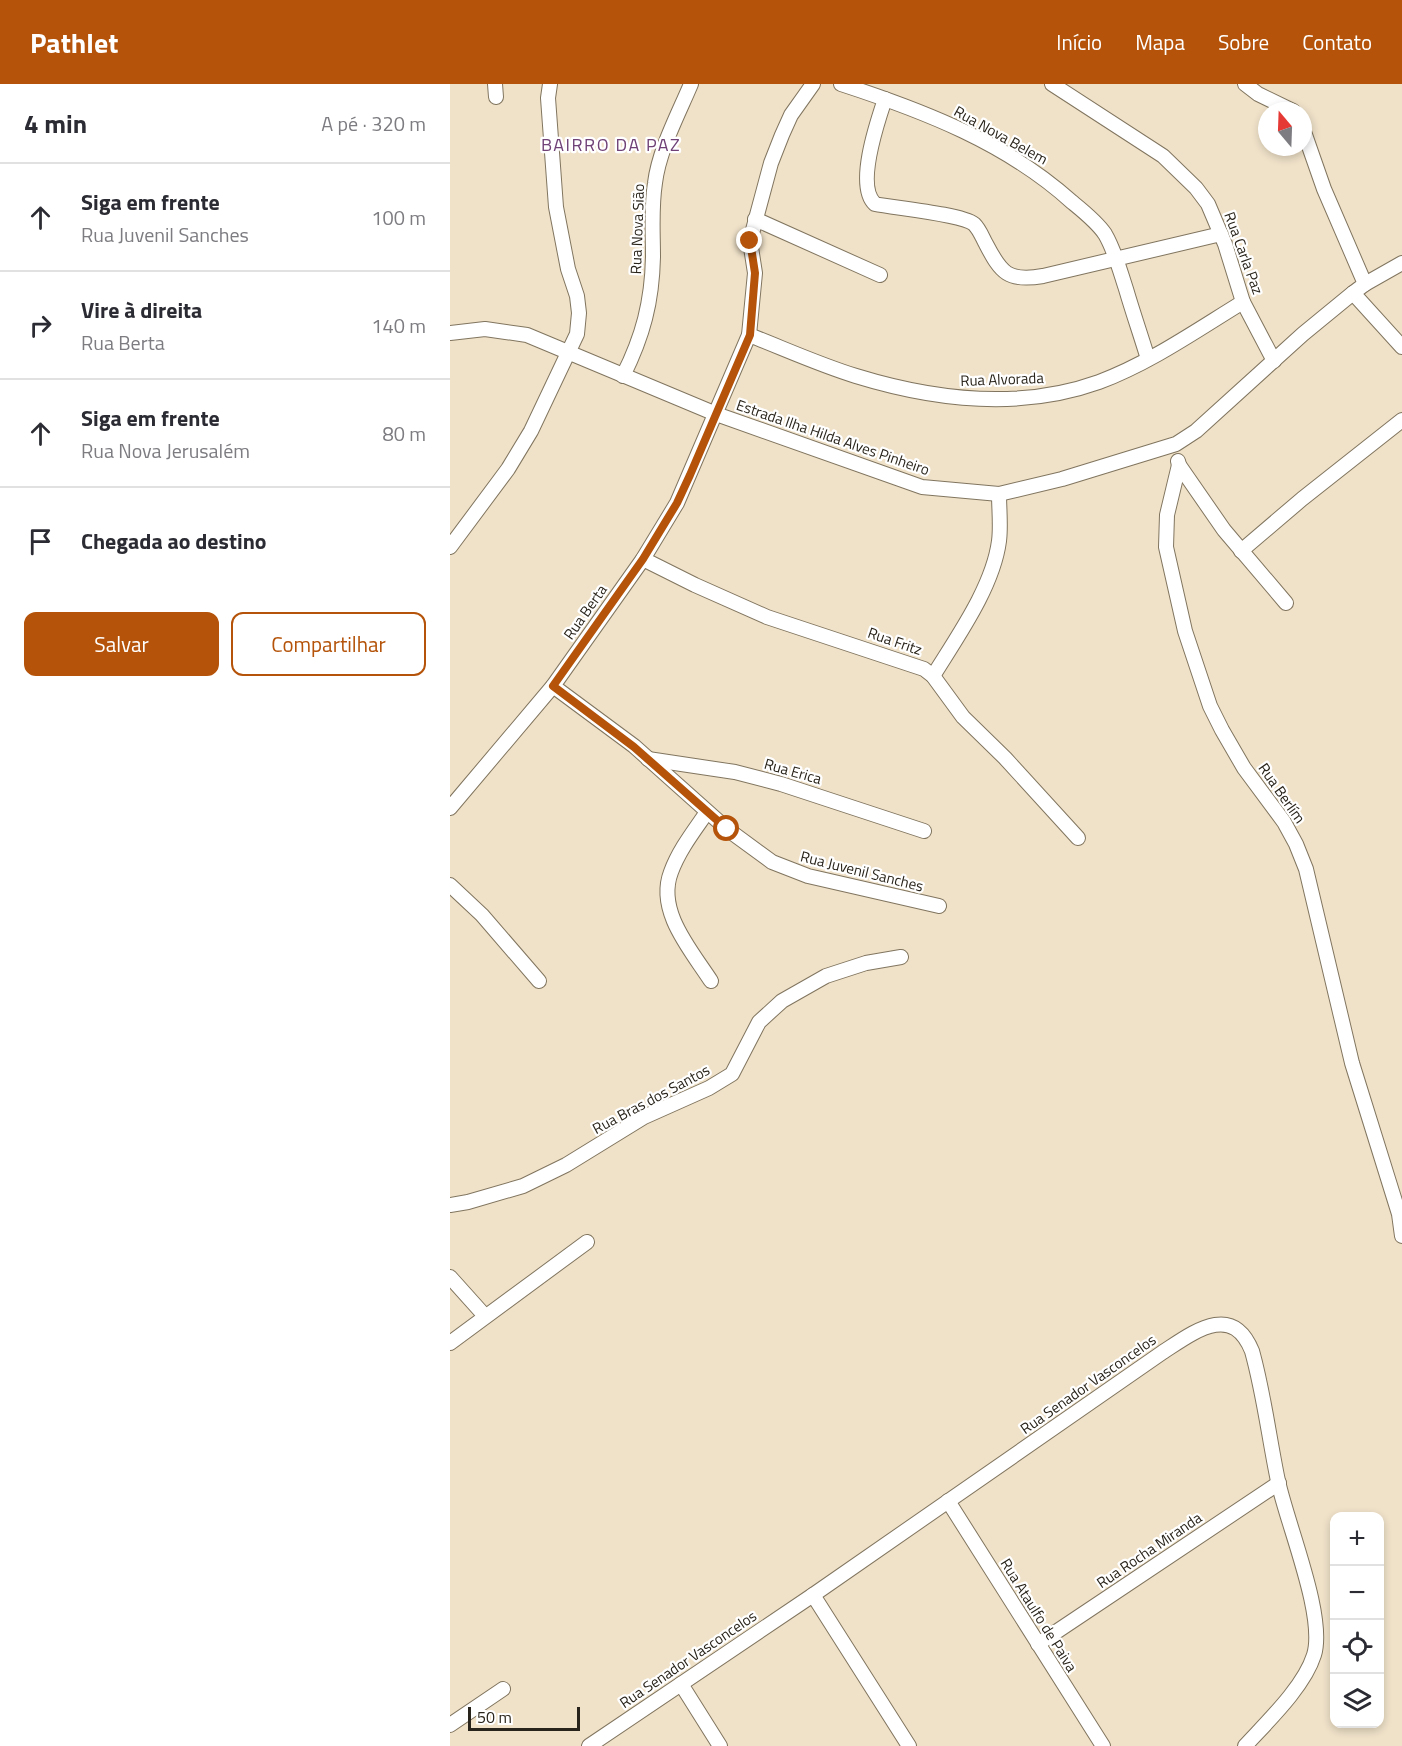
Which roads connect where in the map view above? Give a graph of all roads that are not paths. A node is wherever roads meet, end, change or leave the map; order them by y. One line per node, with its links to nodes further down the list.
1 (550, 84): 21 (street)
2 (691, 84): 24 (street, Rua Nova Sião)
3 (813, 84): 10 (street, Rua Berta)
4 (842, 84): 7 (street, Rua Nova Belem)
5 (1052, 84): 11 (street, Rua Carla Paz)
6 (1245, 84): 8 (street)
7 (885, 99): 12 (street, Rua Nova Belem); 12 (street)
8 (1274, 102)
9 (1312, 155): 15 (street)
10 (755, 219): 14 (street); 19 (street, Rua Berta)
11 (1221, 234): 12 (street); 17 (street, Rua Carla Paz)
12 (1117, 260): 22 (street, Rua Nova Belem)
13 (1402, 263): 15 (street, Estrada Ilha Hilda Alves Pinheiro)
14 (880, 275)
15 (1365, 284): 16 (street, Estrada Ilha Hilda Alves Pinheiro)
16 (1353, 293): 20 (street); 23 (street, Estrada Ilha Hilda Alves Pinheiro)
17 (1243, 302): 22 (street, Rua Alvorada); 23 (street, Rua Carla Paz)
18 (450, 333): 21 (street, Estrada Ilha Hilda Alves Pinheiro)
19 (750, 335): 22 (street, Rua Alvorada); 25 (street, Rua Berta)
20 (1402, 347)
21 (569, 353): 24 (street, Estrada Ilha Hilda Alves Pinheiro); 30 (street)
22 (1148, 359)
23 (1274, 361): 27 (street, Estrada Ilha Hilda Alves Pinheiro)
24 (623, 376): 25 (street, Estrada Ilha Hilda Alves Pinheiro)
25 (716, 414): 29 (street, Estrada Ilha Hilda Alves Pinheiro); 32 (street, Rua Berta)
26 (1402, 420): 31 (street)
27 (1176, 444): 28 (street); 29 (street, Estrada Ilha Hilda Alves Pinheiro)
28 (1179, 465): 31 (street); 47 (street, Rua Berlím)
29 (999, 494): 34 (street)
30 (450, 547)
31 (1240, 551): 33 (street)
32 (643, 559): 34 (street, Rua Fritz); 35 (street, Rua Berta)
33 (1286, 603)
34 (933, 676): 40 (street, Rua Fritz)
35 (553, 686): 36 (street, Rua Juvenil Sanches); 37 (street, Rua Berta)
36 (648, 759): 38 (street, Rua Juvenil Sanches); 39 (street, Rua Erica)
37 (450, 808)
38 (707, 812): 42 (street, Rua Juvenil Sanches); 45 (street)
39 (924, 831)
40 (1078, 838)
41 (450, 885): 44 (street)
42 (939, 906)
43 (901, 957): 46 (street, Rua Bras dos Santos)
44 (539, 981)
45 (711, 981)
46 (450, 1205)
47 (1401, 1215): 48 (street, Rua Berlím)
48 (1402, 1236)
49 (587, 1242): 51 (street)
50 (450, 1277): 51 (street)
51 (484, 1316): 52 (street)
52 (450, 1343)
53 (1279, 1483): 54 (street, Rua Senador Vasconcelos); 56 (street, Rua Rocha Miranda); 64 (street, Rua Senador Vasconcelos)
54 (948, 1501): 55 (street, Rua Senador Vasconcelos); 56 (street, Rua Ataulfo de Paiva)
55 (813, 1595): 57 (street, Rua Senador Vasconcelos); 62 (street)
56 (1038, 1644): 63 (street, Rua Ataulfo de Paiva)
57 (681, 1684): 60 (street, Rua Senador Vasconcelos); 61 (street)
58 (503, 1689): 59 (street)
59 (450, 1725)
60 (589, 1746)
61 (720, 1746)
62 (909, 1746)
63 (1103, 1746)
64 (1245, 1746)

